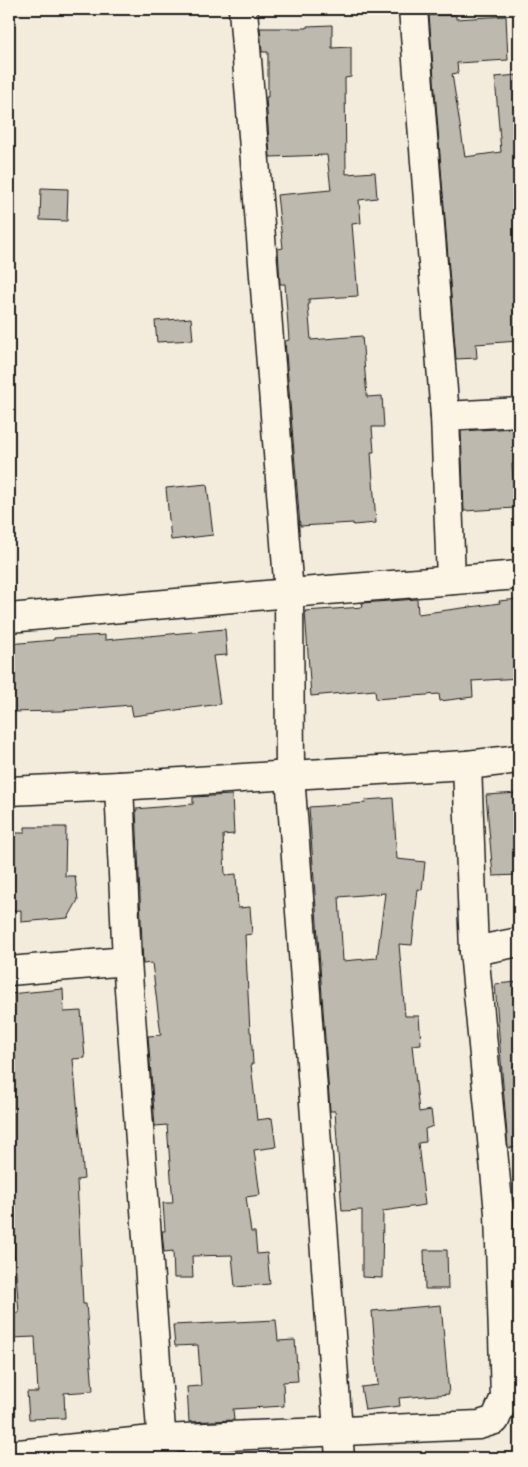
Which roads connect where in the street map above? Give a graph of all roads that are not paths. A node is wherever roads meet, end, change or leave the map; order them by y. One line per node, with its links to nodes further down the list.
1 (243, 9): 7 (street)
2 (412, 9): 4 (street)
3 (519, 412): 4 (street)
4 (445, 416): 6 (street)
5 (519, 575): 6 (street)
6 (451, 580): 7 (street)
7 (289, 593): 8 (street); 11 (street)
8 (9, 618)
9 (519, 759): 10 (street)
10 (467, 765): 11 (street); 15 (street)
11 (290, 775): 12 (street); 19 (street)
12 (119, 786): 13 (street); 16 (street)
13 (9, 791)
14 (519, 942): 15 (street)
15 (474, 951): 18 (street)
16 (128, 961): 17 (street); 20 (street)
17 (9, 971)
18 (509, 1212): 19 (street)
19 (339, 1431): 20 (street); 22 (street)
20 (162, 1449): 21 (street)
21 (9, 1455)
22 (340, 1458)

